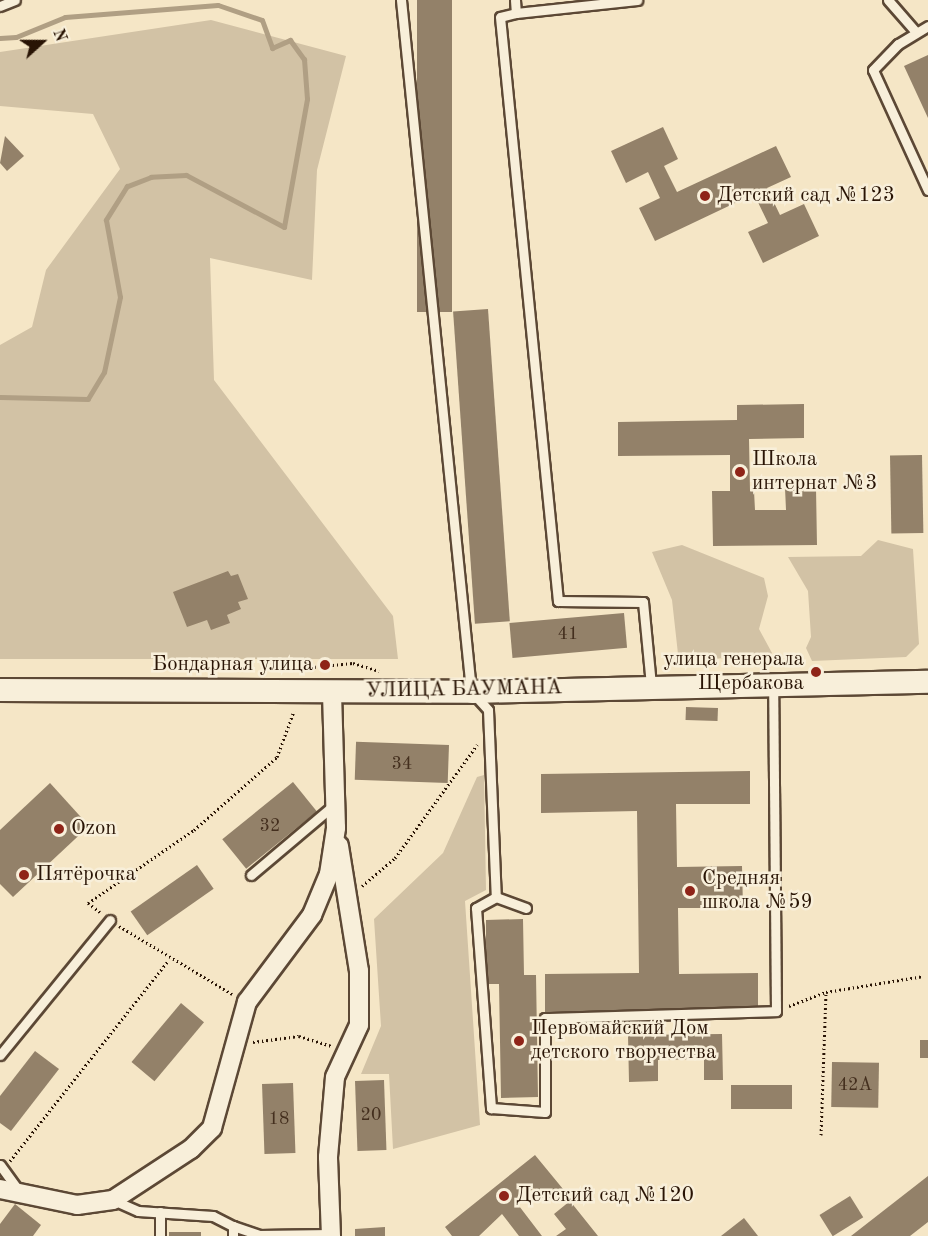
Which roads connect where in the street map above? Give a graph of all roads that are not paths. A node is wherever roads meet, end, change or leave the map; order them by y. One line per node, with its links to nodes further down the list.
1 (15, 0): 6 (lane)
2 (401, 0): 16 (lane)
3 (515, 0): 7 (lane)
4 (637, 0): 7 (lane)
5 (888, 0): 9 (lane)
6 (0, 6)
7 (516, 13): 12 (lane)
8 (928, 26): 9 (lane)
9 (915, 31): 10 (lane)
10 (928, 190)
11 (928, 682): 13 (street, УЛИЦА БАУМАНА)
12 (651, 685): 13 (street, УЛИЦА БАУМАНА); 16 (street, УЛИЦА БАУМАНА)
13 (773, 687): 20 (lane)
14 (0, 690): 15 (street, УЛИЦА БАУМАНА)
15 (332, 692): 16 (street, УЛИЦА БАУМАНА); 17 (street)
16 (472, 692): 20 (lane)
17 (335, 804): 18 (street); 19 (lane)
18 (336, 828): 27 (street); 30 (street)
19 (251, 875)
20 (496, 897): 21 (lane)
21 (526, 908)
22 (110, 920): 23 (lane)
23 (0, 1055)
24 (2, 1167): 26 (lane)
25 (0, 1189): 26 (street)
26 (19, 1191): 27 (street)
27 (113, 1200): 28 (lane)
28 (160, 1212): 29 (lane); 31 (lane)
29 (233, 1231): 30 (lane)
30 (331, 1235)
31 (160, 1236)

